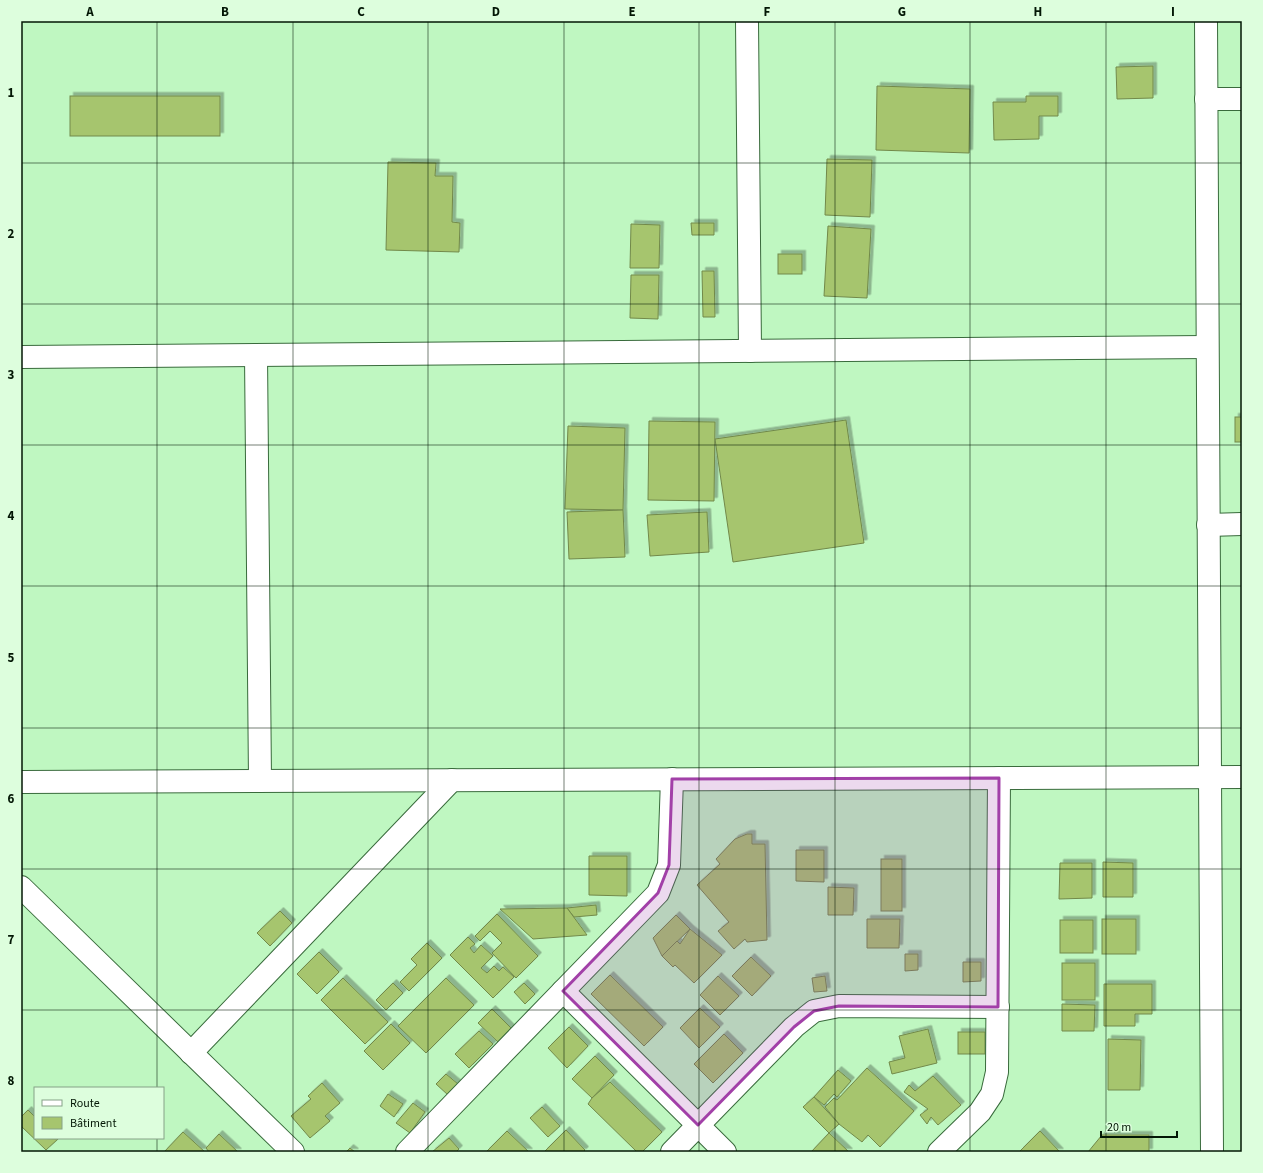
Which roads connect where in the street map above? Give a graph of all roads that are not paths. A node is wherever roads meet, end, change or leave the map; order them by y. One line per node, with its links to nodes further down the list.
1 (747, 21): 6 (street)
2 (1206, 21): 3 (street)
3 (1206, 99): 4 (street); 5 (street)
4 (1242, 99)
5 (1208, 347): 6 (street); 10 (street)
6 (750, 351): 7 (street)
7 (256, 355): 8 (street); 16 (street)
8 (21, 357)
9 (1242, 524): 10 (street)
10 (1208, 525): 11 (street)
11 (1210, 777): 12 (street); 13 (street); 28 (street)
12 (1242, 777)
13 (999, 778): 14 (street); 20 (street)
14 (672, 779): 15 (street); 19 (street)
15 (452, 780): 16 (street); 21 (street)
16 (260, 781): 17 (street)
17 (21, 782)
18 (21, 887): 21 (street)
19 (563, 991): 22 (street); 24 (street)
20 (998, 1007): 22 (street); 27 (street)
21 (191, 1053): 23 (street)
22 (698, 1126): 25 (street); 26 (street)
23 (293, 1152)
24 (407, 1152)
25 (672, 1152)
26 (725, 1152)
27 (939, 1152)
28 (1212, 1152)

